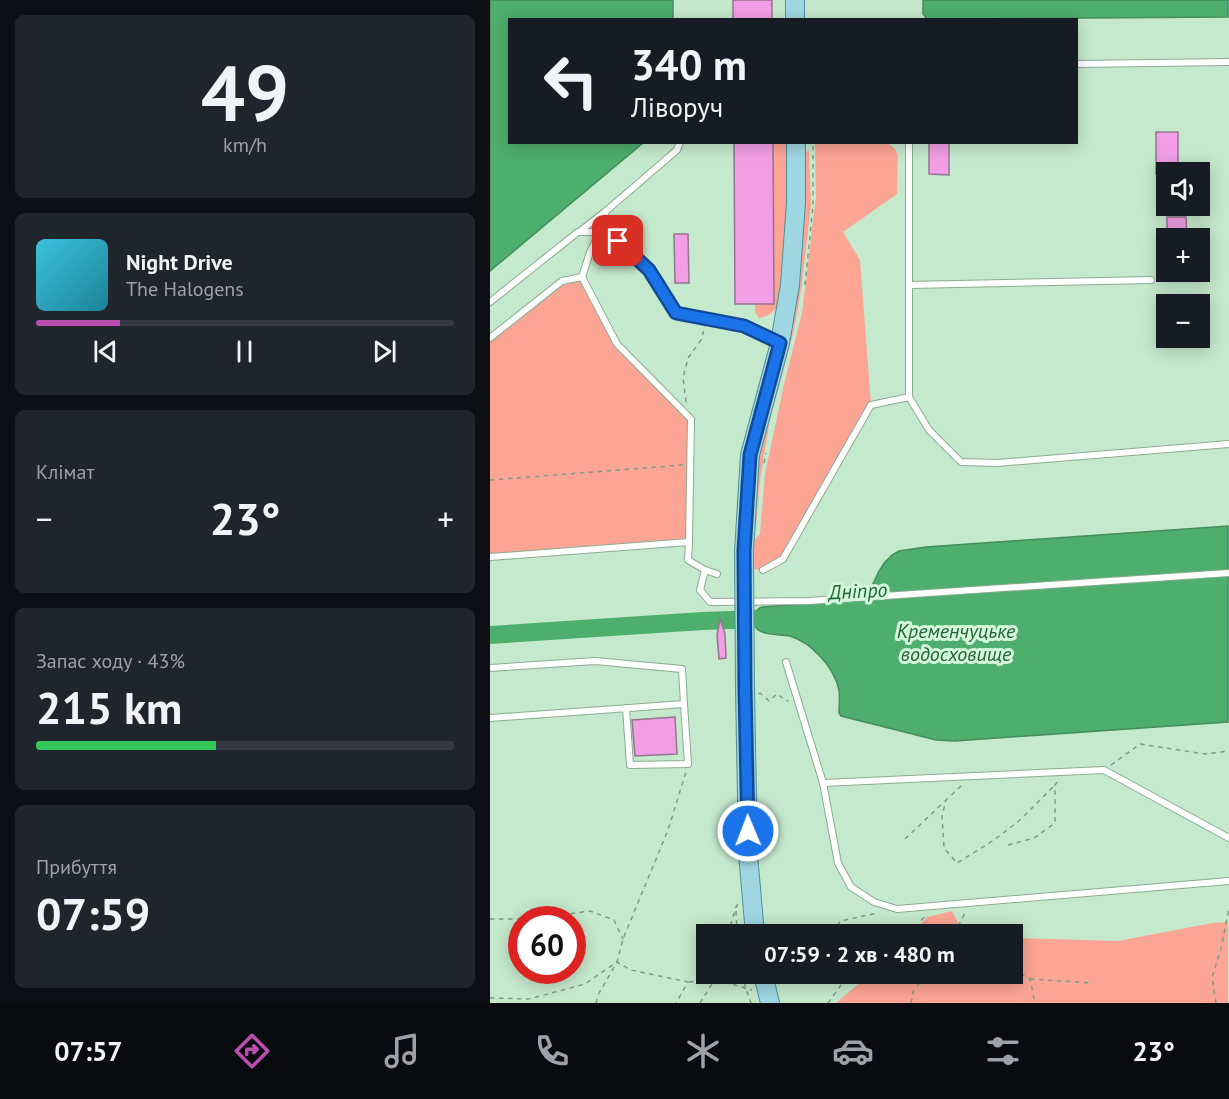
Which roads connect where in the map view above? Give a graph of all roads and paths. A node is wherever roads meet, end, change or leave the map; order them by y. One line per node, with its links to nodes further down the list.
1 (795, 0): 2 (main road)
2 (795, 18)
3 (1228, 62): 4 (lane)
4 (1078, 64)
5 (679, 144): 8 (lane)
6 (796, 144): 17 (main road)
7 (909, 144): 13 (lane)
8 (606, 211): 9 (lane); 10 (lane)
9 (578, 232): 10 (lane); 14 (lane)
10 (601, 232): 11 (lane); 15 (lane)
11 (582, 277): 16 (lane); 19 (lane)
12 (1151, 280): 13 (lane)
13 (909, 285): 18 (lane)
14 (490, 302)
15 (707, 319): 17 (lane); 19 (path)
16 (490, 338)
17 (780, 343): 32 (main road, bridge)
18 (909, 397): 20 (lane); 26 (lane)
19 (691, 419): 21 (lane)
20 (1228, 444)
21 (690, 465): 22 (path); 23 (lane)
22 (490, 480)
23 (689, 542): 24 (lane); 25 (lane)
24 (490, 557)
25 (705, 570): 27 (lane); 28 (lane)
26 (763, 570)
27 (1228, 573)
28 (717, 574)
29 (787, 662): 31 (lane)
30 (490, 668): 33 (lane)
31 (795, 693): 32 (path); 41 (lane)
32 (750, 694): 48 (main road)
33 (684, 704): 34 (lane); 37 (lane)
34 (626, 708): 35 (lane); 37 (lane)
35 (490, 718)
36 (1228, 751): 38 (path)
37 (688, 764): 61 (path)
38 (1104, 770): 39 (lane); 45 (lane)
39 (1064, 772): 40 (lane); 42 (path)
40 (971, 776): 41 (lane); 43 (path)
41 (823, 783): 53 (lane)
42 (1055, 785): 43 (path); 46 (path)
43 (946, 800): 44 (path)
44 (905, 838)
45 (1228, 838)
46 (1008, 845)
47 (1228, 881): 49 (lane)
48 (751, 887): 51 (path); 57 (main road)
49 (971, 903): 50 (lane); 60 (path)
50 (932, 906): 53 (lane); 59 (path)
51 (736, 907): 55 (path); 56 (path)
52 (1228, 908): 84 (path)
53 (896, 909): 58 (path)
54 (490, 919): 61 (path)
55 (731, 924)
56 (737, 924)
57 (754, 924)
58 (839, 924)
59 (917, 924)
60 (959, 924)
61 (623, 939): 62 (path)
62 (617, 962): 66 (path); 75 (path); 77 (path)
63 (1023, 975): 64 (path)
64 (1030, 979): 73 (path); 83 (path)
65 (696, 981): 66 (path)
66 (688, 982): 78 (path)
67 (712, 984): 79 (path)
68 (732, 984): 74 (path)
69 (744, 984): 74 (path)
70 (765, 984): 76 (main road)
71 (842, 984): 81 (path)
72 (919, 984): 82 (path)
73 (1090, 984)
74 (745, 988): 76 (path); 80 (path)
75 (490, 998)
76 (768, 999)
77 (596, 1003)
78 (676, 1003)
79 (700, 1003)
80 (751, 1003)
81 (828, 1003)
82 (911, 1003)
83 (1035, 1003)
84 (1216, 1003)

